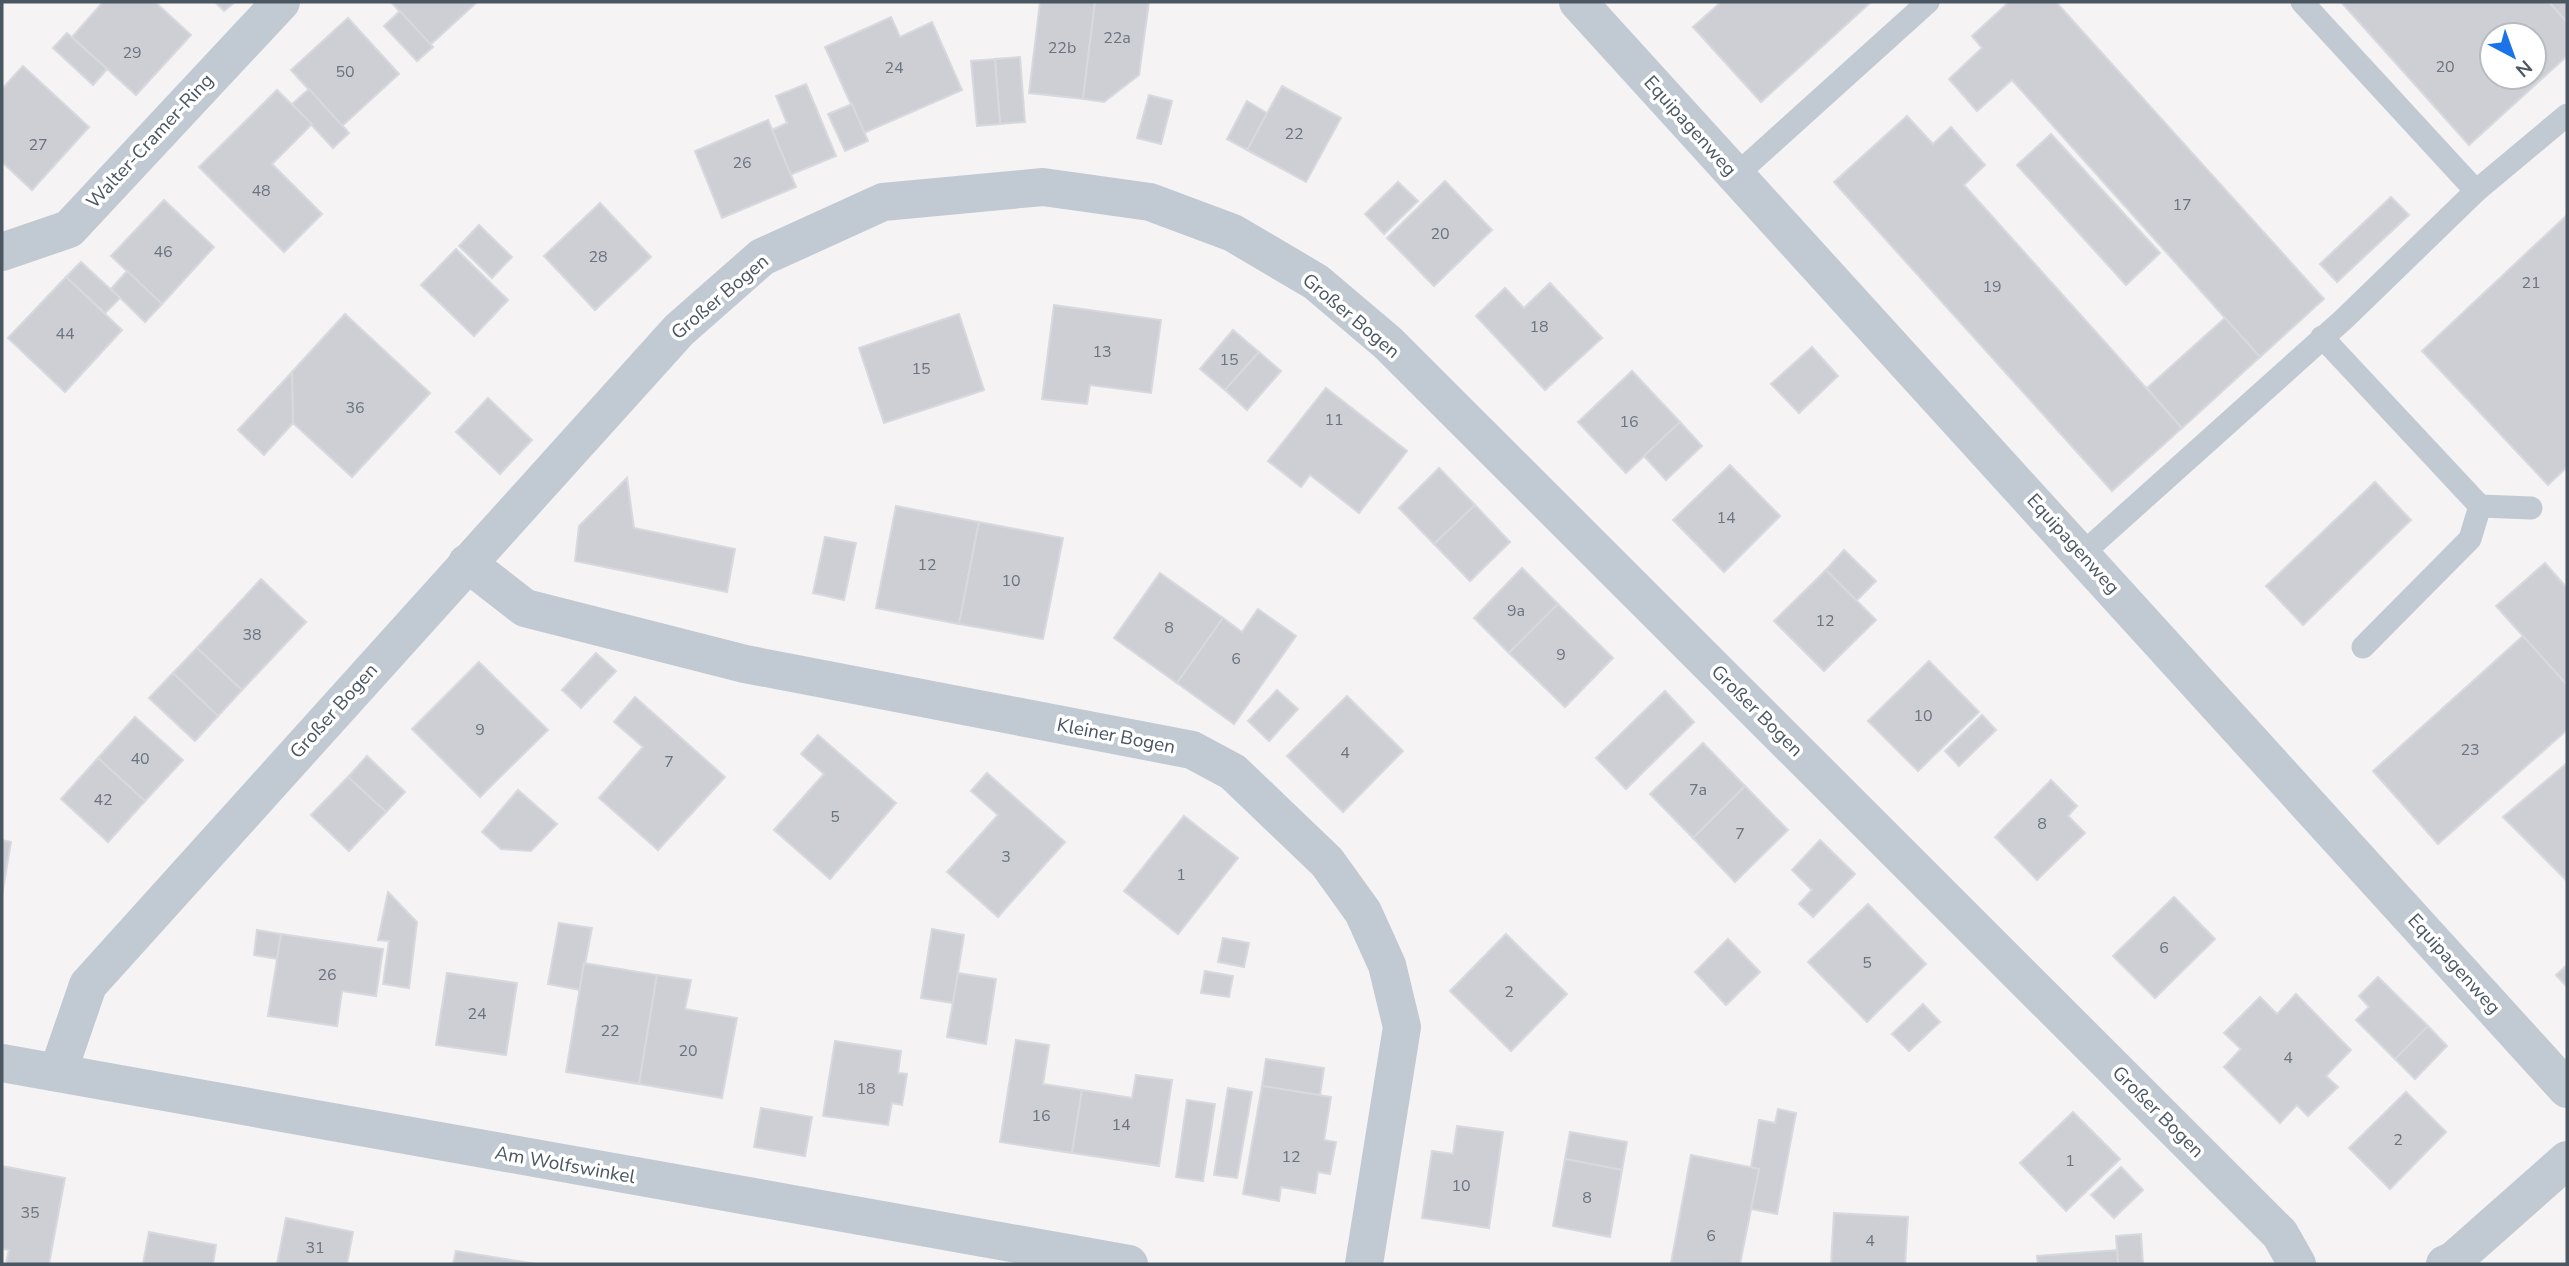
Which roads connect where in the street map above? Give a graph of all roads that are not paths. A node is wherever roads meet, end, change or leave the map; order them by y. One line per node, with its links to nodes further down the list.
1 (281, 2): 8 (street, Walter-Cramer-Ring)
2 (1578, 2): 6 (street, Equipagenweg)
3 (1928, 2): 6 (lane)
4 (2302, 2): 7 (lane)
5 (2567, 115): 7 (lane)
6 (1735, 176): 12 (street, Equipagenweg)
7 (2476, 191): 9 (lane)
8 (2, 252)
9 (2322, 337): 10 (lane); 12 (lane)
10 (2480, 506): 11 (lane); 14 (lane)
11 (2531, 508)
12 (2082, 554): 17 (street, Equipagenweg)
13 (467, 563): 16 (street, Großer Bogen); 20 (street, Kleiner Bogen); 21 (street, Großer Bogen)
14 (2363, 647)
15 (2, 1063): 16 (street, Am Wolfswinkel)
16 (58, 1072): 19 (street, Am Wolfswinkel)
17 (2567, 1089)
18 (2567, 1160): 22 (street)
19 (1129, 1264)
20 (1364, 1264)
21 (2297, 1264)
22 (2445, 1264)

